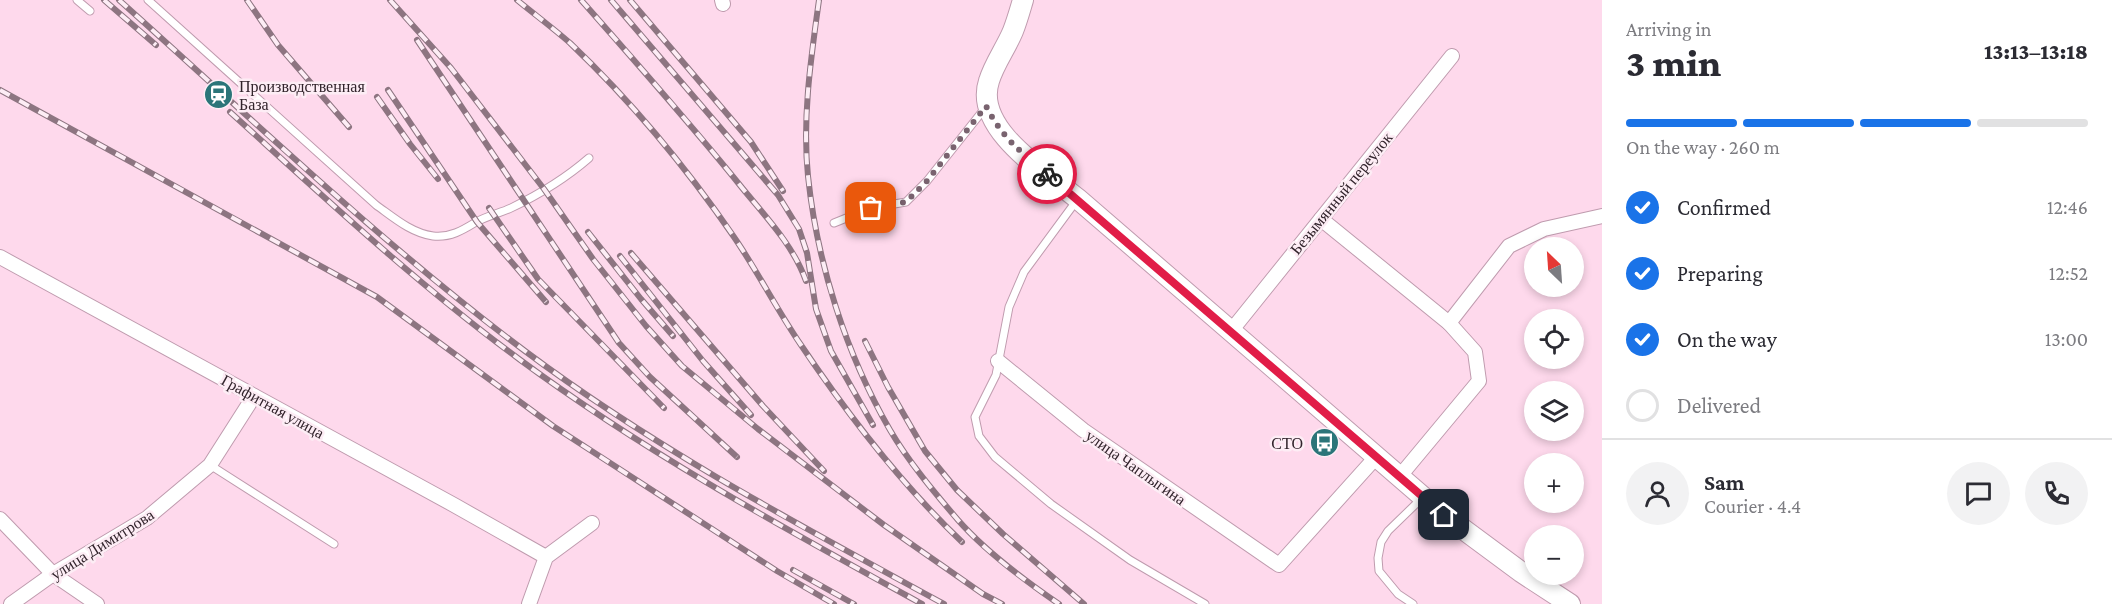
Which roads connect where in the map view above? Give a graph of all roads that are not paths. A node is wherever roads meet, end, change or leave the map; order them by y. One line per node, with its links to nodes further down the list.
1 (77, 0): 4 (lane)
2 (148, 0): 7 (lane)
3 (1023, 0): 6 (street)
4 (90, 11)
5 (1452, 56): 10 (street, Безымянный переулок)
6 (986, 106): 8 (street); 11 (lane)
7 (589, 158)
8 (1078, 199): 14 (street); 15 (lane)
9 (1602, 216): 13 (street)
10 (1320, 219): 13 (street); 14 (street, Безымянный переулок)
11 (834, 223)
12 (0, 256): 16 (street, Графитная улица)
13 (1449, 323): 19 (street)
14 (1231, 331): 17 (street)
15 (998, 361): 17 (street, улица Чаплыгина); 29 (lane)
16 (254, 396): 18 (street, улица Димитрова); 24 (street, Графитная улица)
17 (1377, 456): 19 (street)
18 (210, 465): 23 (lane); 25 (street, улица Димитрова)
19 (1400, 476): 20 (street)
20 (1423, 497): 30 (lane); 31 (street)
21 (0, 519): 25 (street)
22 (592, 523): 24 (street)
23 (334, 544)
24 (546, 557): 28 (street)
25 (53, 574): 26 (street, улица Димитрова); 27 (street)
26 (11, 604)
27 (97, 604)
28 (529, 604)
29 (1205, 604)
30 (1413, 604)
31 (1570, 604)

